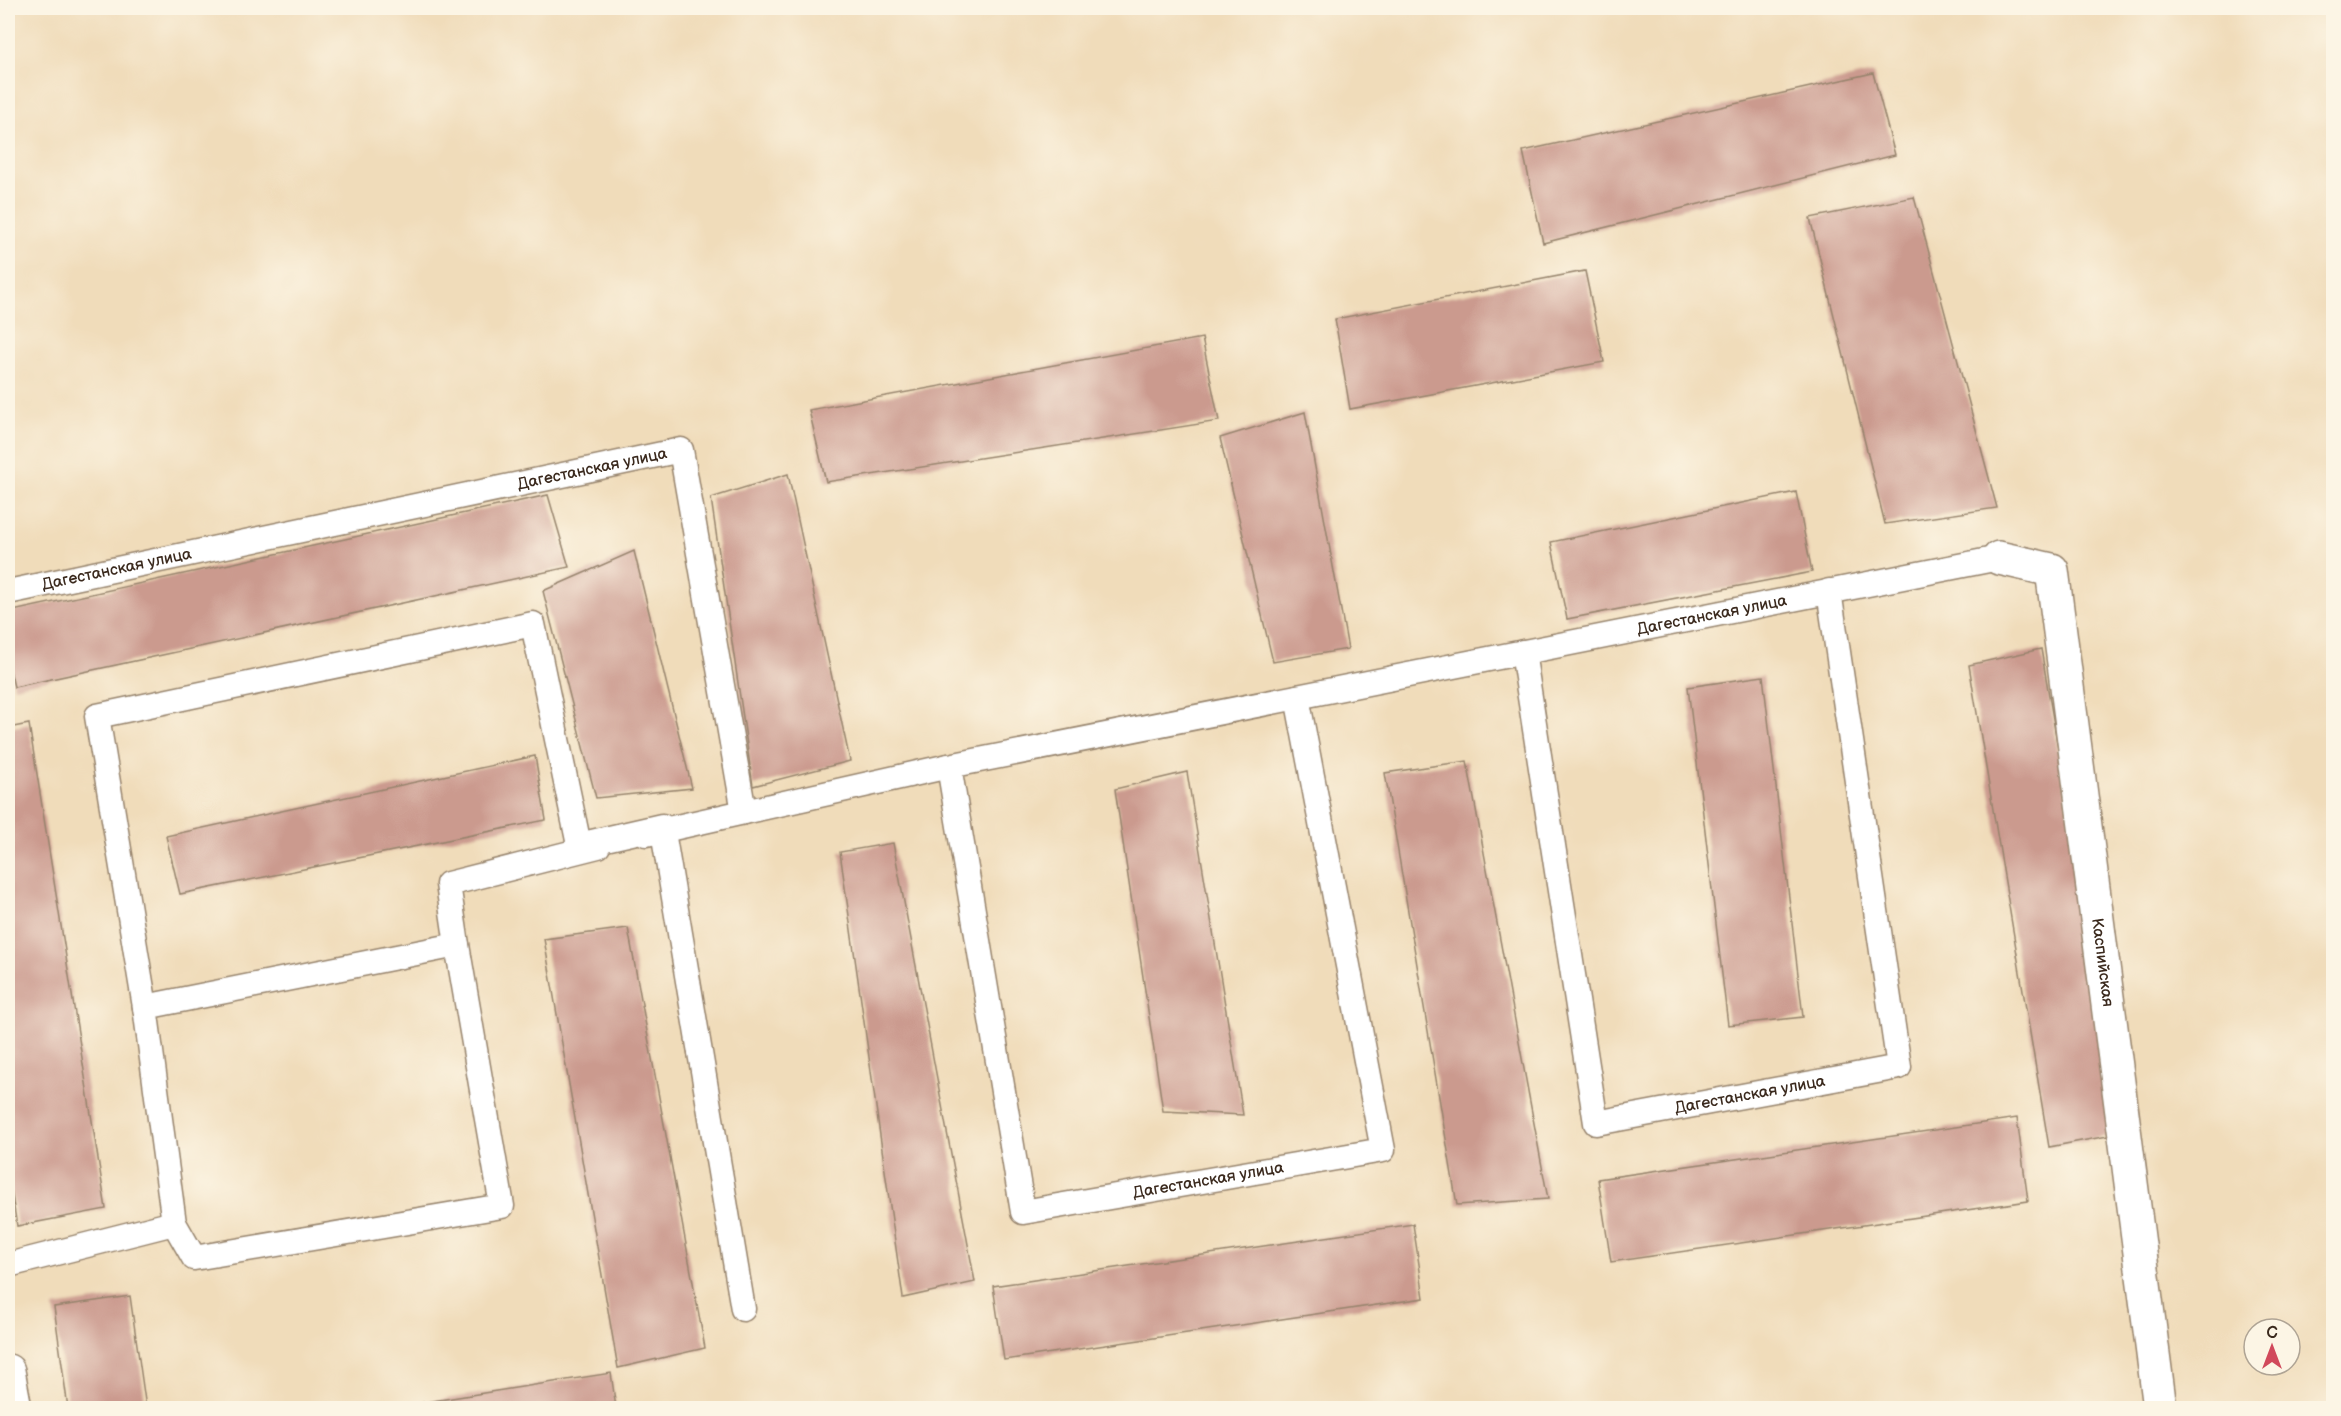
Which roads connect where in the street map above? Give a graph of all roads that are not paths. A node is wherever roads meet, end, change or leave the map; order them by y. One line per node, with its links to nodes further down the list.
1 (1999, 558): 2 (lane, Дагестанская улица); 16 (street, Каспийская)
2 (1829, 591): 4 (lane, Дагестанская улица); 4 (lane, Дагестанская улица)
3 (8, 592): 7 (lane, Дагестанская улица)
4 (1523, 652): 5 (lane, Дагестанская улица)
5 (1297, 697): 6 (lane, Дагестанская улица); 6 (lane, Дагестанская улица)
6 (949, 766): 7 (lane, Дагестанская улица)
7 (744, 812): 8 (lane)
8 (662, 830): 9 (lane); 10 (lane); 13 (lane)
9 (458, 945): 10 (lane); 11 (lane)
10 (145, 1006): 11 (lane)
11 (174, 1223): 12 (lane)
12 (8, 1265)
13 (743, 1309)
14 (8, 1371): 15 (street)
15 (15, 1408)
16 (2160, 1408)

